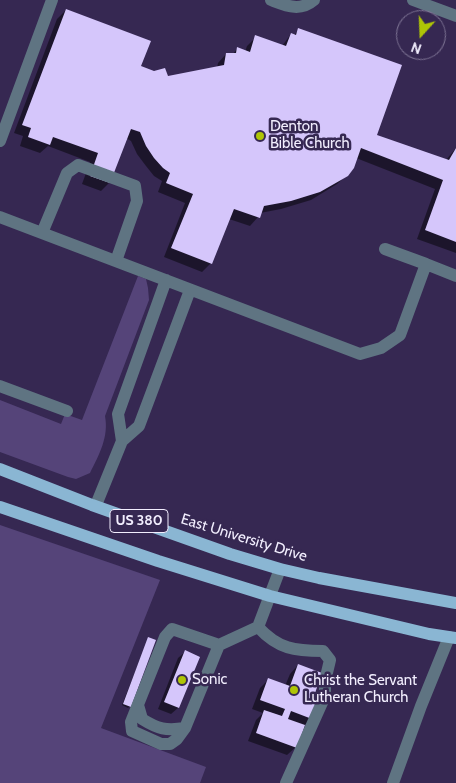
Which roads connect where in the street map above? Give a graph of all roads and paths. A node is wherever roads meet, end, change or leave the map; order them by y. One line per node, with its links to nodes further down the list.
1 (52, 0): 6 (street)
2 (271, 0): 3 (street)
3 (314, 0)
4 (412, 0): 5 (street)
5 (456, 16)
6 (0, 141)
7 (0, 217): 8 (street)
8 (42, 233): 10 (street); 10 (street)
9 (385, 249): 11 (street)
10 (116, 261): 13 (street)
11 (426, 264): 12 (street); 14 (street)
12 (456, 276)
13 (166, 280): 14 (street); 17 (street)
14 (190, 290): 17 (street)
15 (0, 386): 16 (street)
16 (67, 411)
17 (122, 441): 19 (street)
18 (0, 469): 19 (main road, East University Drive / US 380)
19 (96, 505): 21 (main road, East University Drive / US 380)
20 (0, 507): 22 (main road, US 380)
21 (280, 569): 22 (street); 23 (main road, East University Drive / US 380)
22 (270, 596): 24 (street); 25 (main road, US 380)
23 (456, 603)
24 (258, 627): 26 (street); 27 (street)
25 (452, 638): 28 (street)
26 (219, 645): 26 (street)
27 (286, 783)
28 (393, 783)

